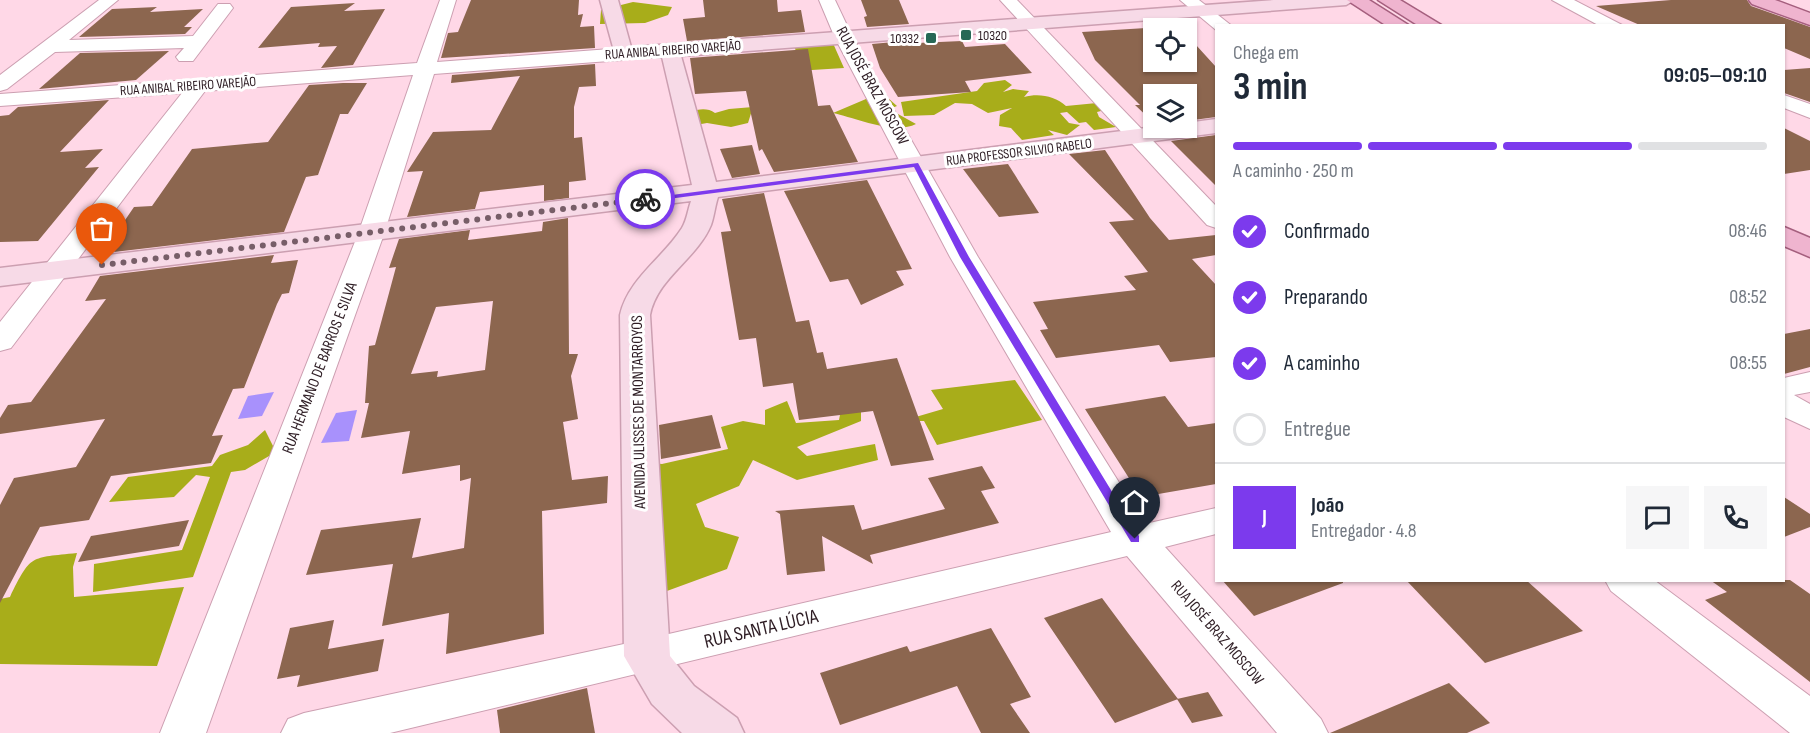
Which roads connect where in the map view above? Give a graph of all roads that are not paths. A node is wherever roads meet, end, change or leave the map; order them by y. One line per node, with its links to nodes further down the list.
1 (110, 0): 21 (street)
2 (448, 0): 24 (street, RUA HERMANO DE BARROS E SILVA)
3 (609, 0): 23 (street)
4 (827, 0): 19 (street, RUA JOSÉ BRAZ MOSCOW)
5 (1008, 0): 14 (street)
6 (1346, 0): 11 (street, RUA ANIBAL RIBEIRO VAREJÃO)
7 (1356, 0): 16 (main road)
8 (1387, 0): 17 (main road)
9 (1560, 0): 18 (street)
10 (1758, 0): 13 (main road)
11 (1195, 5): 14 (street, RUA ANIBAL RIBEIRO VAREJÃO); 15 (street)
12 (224, 8): 20 (street)
13 (1810, 19)
14 (1031, 24): 19 (street, RUA ANIBAL RIBEIRO VAREJÃO); 32 (street)
15 (1220, 24)
16 (1398, 24)
17 (1430, 24)
18 (1612, 24)
19 (844, 38): 22 (street, RUA ANIBAL RIBEIRO VAREJÃO); 33 (street, RUA JOSÉ BRAZ MOSCOW)
20 (198, 41): 21 (street); 27 (street)
21 (51, 46): 25 (street)
22 (670, 50): 23 (street, RUA ANIBAL RIBEIRO VAREJÃO); 34 (street, AVENIDA ULISSES DE MONTARROYOS)
23 (623, 54): 24 (street, RUA ANIBAL RIBEIRO VAREJÃO)
24 (425, 68): 26 (street, RUA ANIBAL RIBEIRO VAREJÃO); 38 (street, RUA HERMANO DE BARROS E SILVA)
25 (0, 85)
26 (199, 85): 27 (street, RUA ANIBAL RIBEIRO VAREJÃO); 41 (street)
27 (163, 87): 28 (street, RUA ANIBAL RIBEIRO VAREJÃO)
28 (0, 100)
29 (1785, 101): 30 (street)
30 (1808, 110)
31 (1215, 126): 32 (street, RUA PROFESSOR SILVIO RABELO)
32 (1138, 136): 33 (street, RUA PROFESSOR SILVIO RABELO); 36 (street)
33 (916, 165): 34 (street, RUA PROFESSOR SILVIO RABELO); 49 (street, RUA JOSÉ BRAZ MOSCOW)
34 (706, 192): 38 (street, RUA PROFESSOR SILVIO RABELO); 51 (street, AVENIDA ULISSES DE MONTARROYOS)
35 (1785, 212): 37 (main road)
36 (1215, 219)
37 (1810, 224)
38 (371, 234): 41 (street, RUA PROFESSOR SILVIO RABELO); 53 (street, RUA HERMANO DE BARROS E SILVA)
39 (1785, 236): 40 (main road)
40 (1810, 249)
41 (57, 270): 42 (street, RUA PROFESSOR SILVIO RABELO); 43 (street)
42 (0, 277)
43 (0, 342)
44 (1810, 382): 45 (street)
45 (1785, 388)
46 (1785, 404): 47 (street)
47 (1810, 418)
48 (1215, 521): 49 (street, RUA SANTA LÚCIA)
49 (1135, 539): 51 (street, RUA SANTA LÚCIA); 56 (street, RUA JOSÉ BRAZ MOSCOW)
50 (1628, 582): 52 (street)
51 (647, 656): 54 (street, RUA SANTA LÚCIA); 55 (street, AVENIDA ULISSES DE MONTARROYOS)
52 (1810, 722)
53 (183, 733)
54 (304, 733)
55 (720, 733)
56 (1305, 733)

